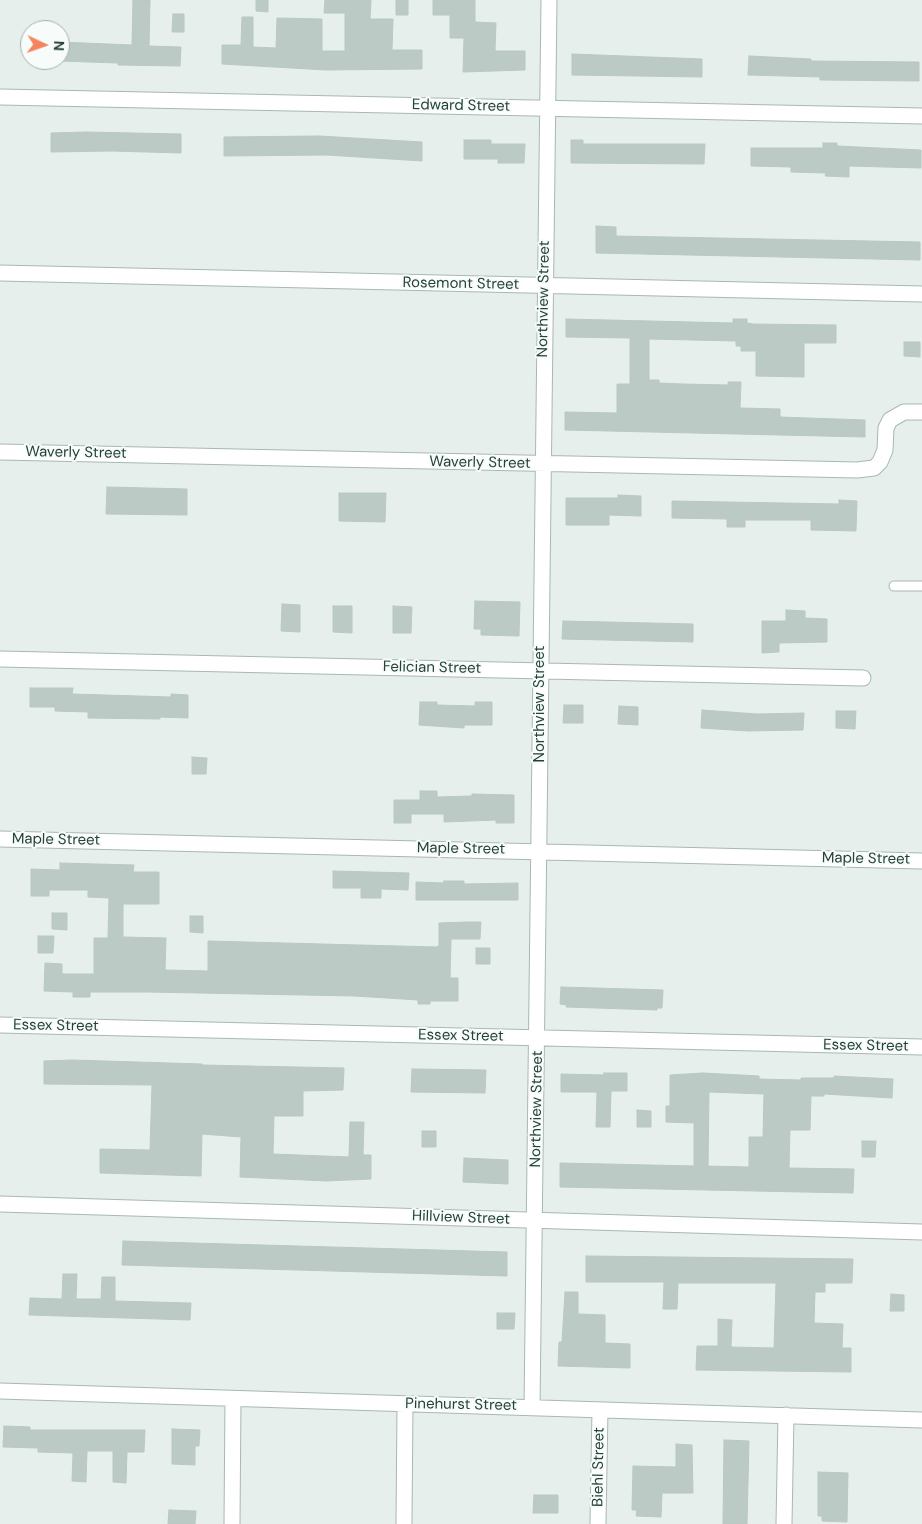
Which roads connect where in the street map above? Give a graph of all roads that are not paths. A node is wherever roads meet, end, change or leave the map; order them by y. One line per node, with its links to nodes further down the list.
1 (548, 0): 3 (street, Northview Street)
2 (0, 96): 3 (street, Edward Street)
3 (548, 108): 4 (street, Edward Street); 6 (street, Northview Street)
4 (922, 116)
5 (0, 273): 6 (street, Rosemont Street)
6 (544, 286): 7 (street, Rosemont Street); 10 (street, Northview Street)
7 (922, 294)
8 (922, 412): 10 (street, Waverly Street)
9 (0, 452): 10 (street, Waverly Street)
10 (542, 464): 14 (street, Northview Street)
11 (894, 586): 12 (lane)
12 (922, 586)
13 (0, 659): 14 (street, Felician Street)
14 (540, 671): 15 (street, Felician Street); 17 (street, Northview Street)
15 (863, 678)
16 (0, 839): 17 (street, Maple Street)
17 (539, 851): 18 (street, Maple Street); 20 (street, Northview Street)
18 (922, 861)
19 (0, 1025): 20 (street, Essex Street)
20 (538, 1038): 21 (street, Essex Street); 23 (street, Northview Street)
21 (922, 1047)
22 (0, 1204): 23 (street, Hillview Street)
23 (535, 1221): 24 (street, Hillview Street); 28 (street, Northview Street)
24 (922, 1232)
25 (0, 1391): 26 (street, Pinehurst Street)
26 (233, 1399): 27 (street, Pinehurst Street); 32 (street)
27 (406, 1404): 28 (street, Pinehurst Street); 33 (street)
28 (532, 1407): 29 (street, Pinehurst Street)
29 (600, 1410): 30 (street, Pinehurst Street); 34 (street, Biehl Street)
30 (786, 1415): 31 (street, Pinehurst Street); 35 (street)
31 (922, 1420)
32 (232, 1524)
33 (404, 1524)
34 (598, 1524)
35 (784, 1524)

